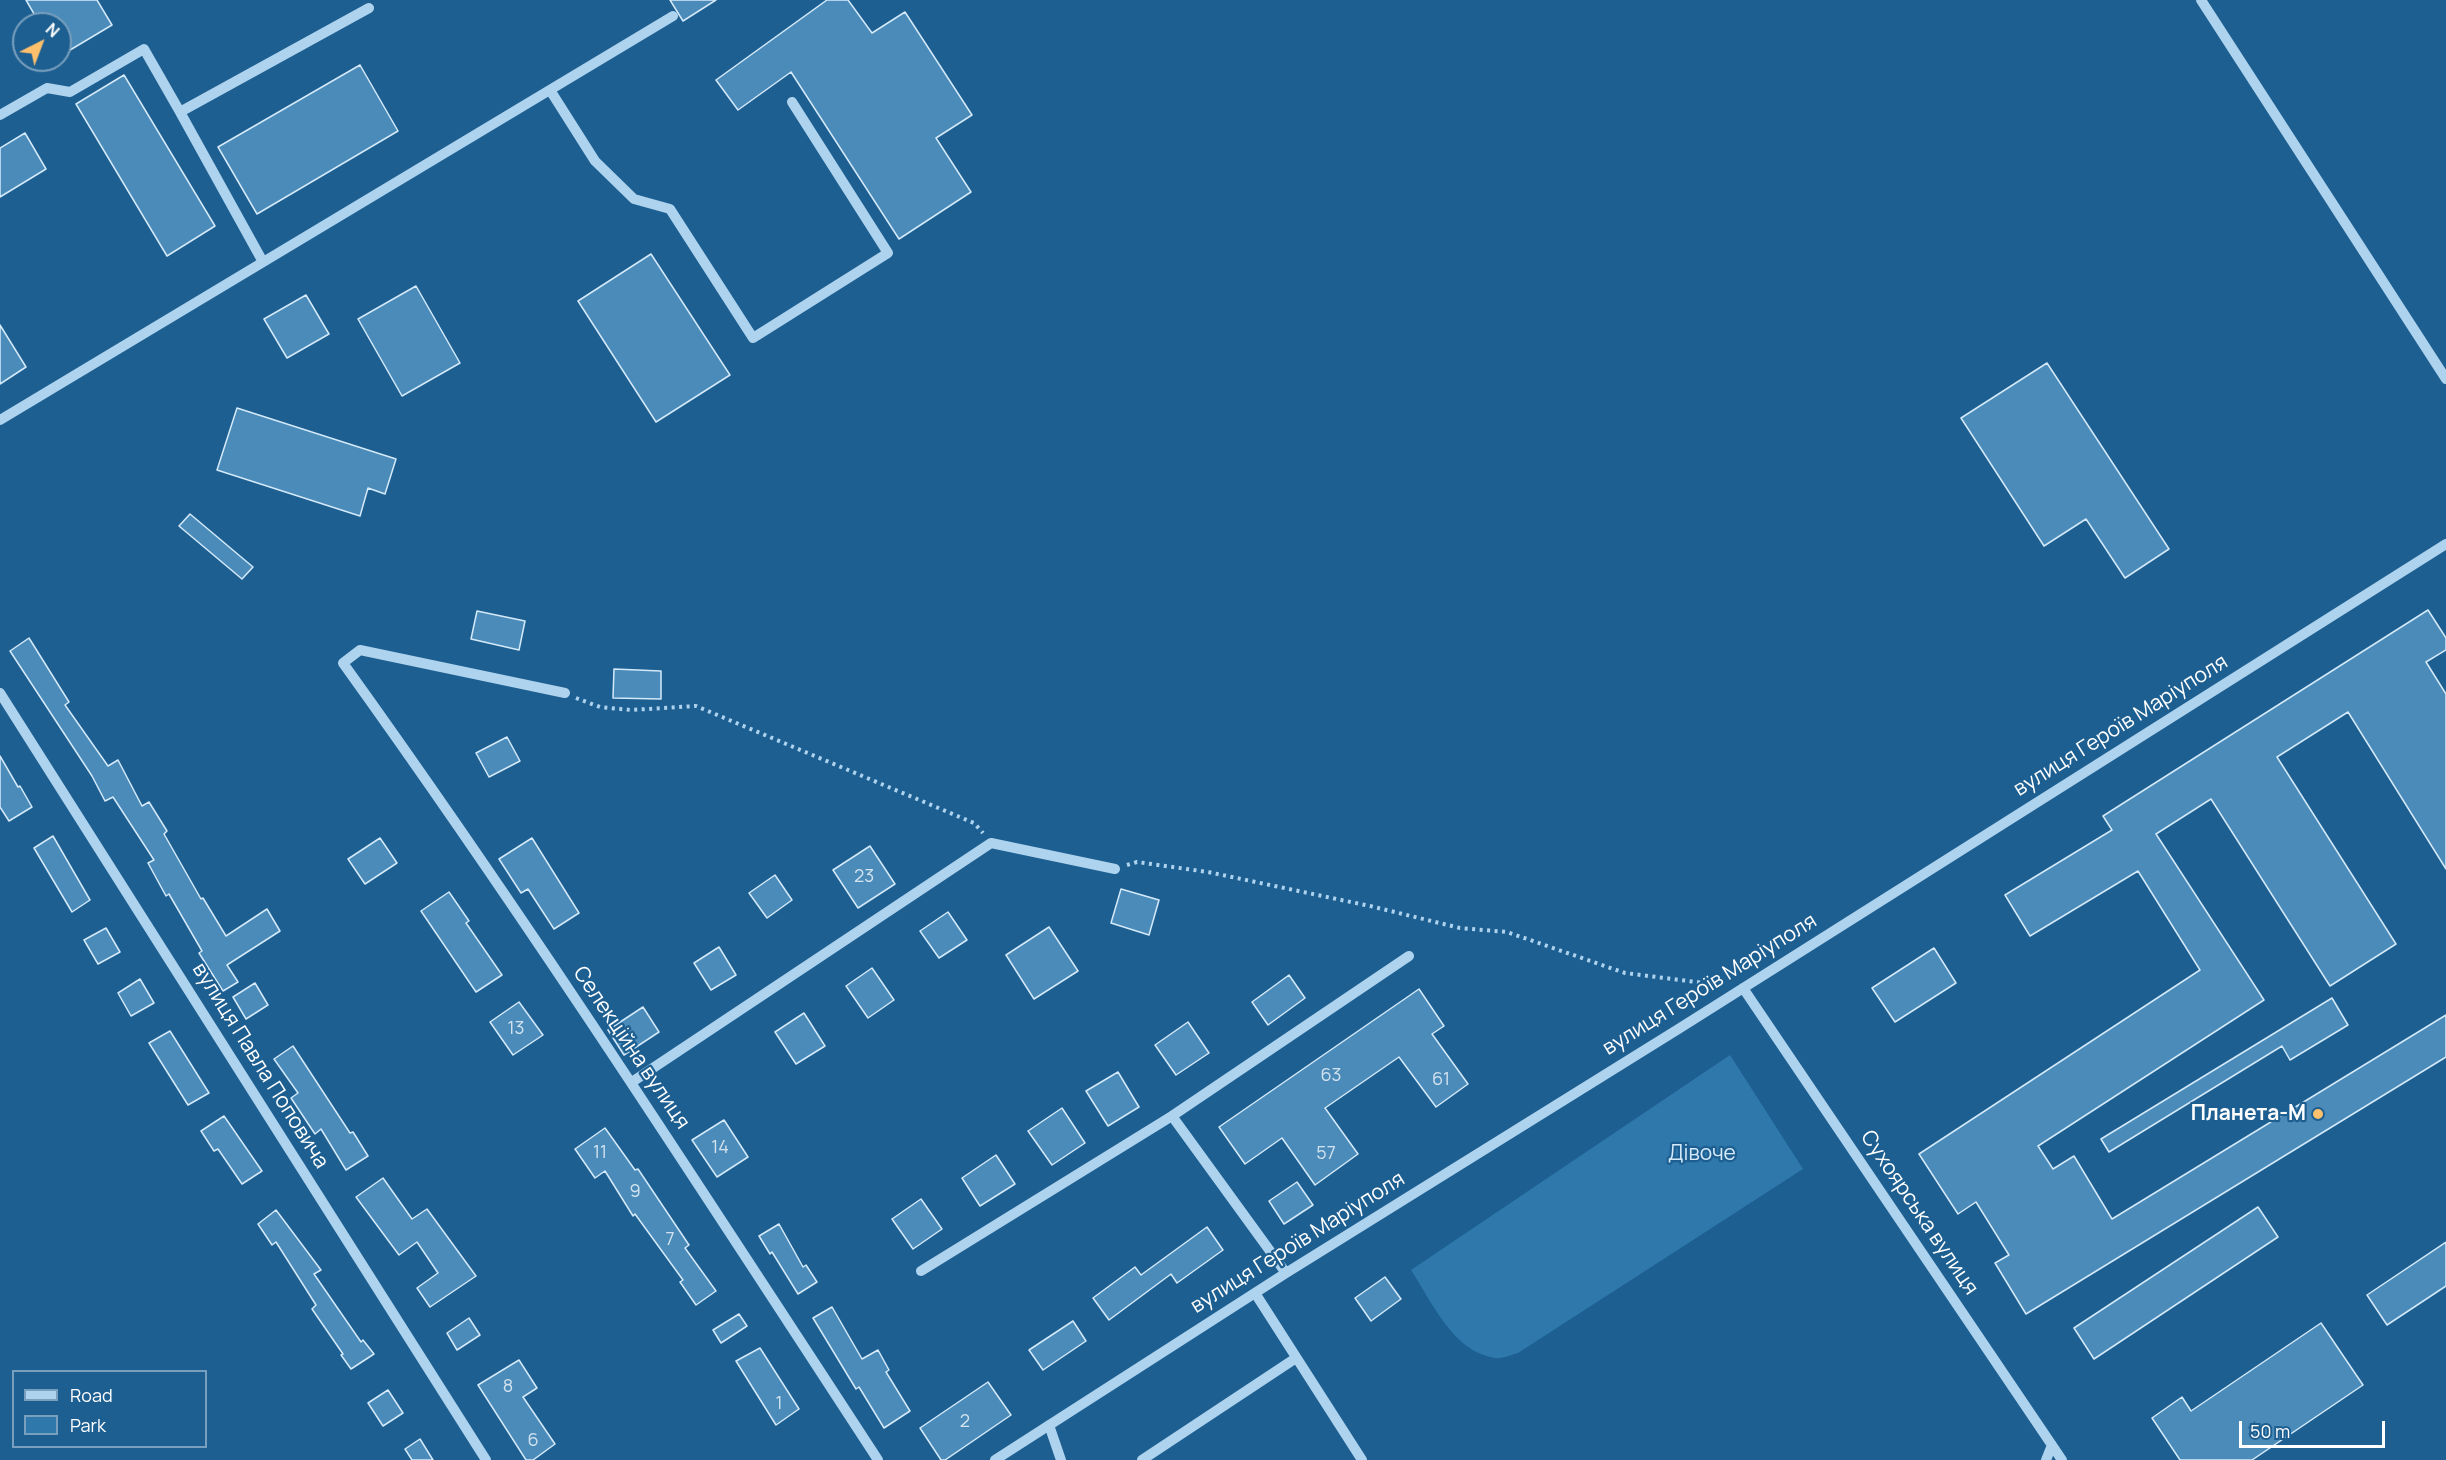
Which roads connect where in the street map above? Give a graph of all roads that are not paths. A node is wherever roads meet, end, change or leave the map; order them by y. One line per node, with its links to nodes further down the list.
1 (2201, 0): 9 (street)
2 (369, 8): 6 (street)
3 (674, 16): 4 (street)
4 (550, 90): 5 (street); 8 (street)
5 (792, 102)
6 (180, 112): 7 (street); 8 (street)
7 (0, 115)
8 (263, 262): 10 (street)
9 (2446, 379)
10 (0, 420)
11 (2446, 544): 16 (street, вулиця Героїв Маріуполя)
12 (0, 693): 25 (street, вулиця Павла Поповича)
13 (564, 693): 17 (street, Селекційна вулиця)
14 (1115, 869): 17 (street)
15 (1409, 956): 18 (street)
16 (1743, 988): 20 (street, вулиця Героїв Маріуполя); 24 (street, Сухоярська вулиця)
17 (632, 1082): 26 (street, Селекційна вулиця)
18 (1172, 1116): 19 (street); 20 (street)
19 (921, 1271)
20 (1286, 1273): 21 (street, вулиця Героїв Маріуполя)
21 (1254, 1293): 22 (street); 23 (street, вулиця Героїв Маріуполя)
22 (1296, 1358): 29 (street); 30 (street)
23 (1049, 1425): 27 (street, вулиця Героїв Маріуполя); 28 (street)
24 (2052, 1445): 31 (street); 32 (street, Сухоярська вулиця)
25 (486, 1460)
26 (878, 1460)
27 (995, 1460)
28 (1061, 1460)
29 (1142, 1460)
30 (1362, 1460)
31 (2046, 1460)
32 (2062, 1460)

